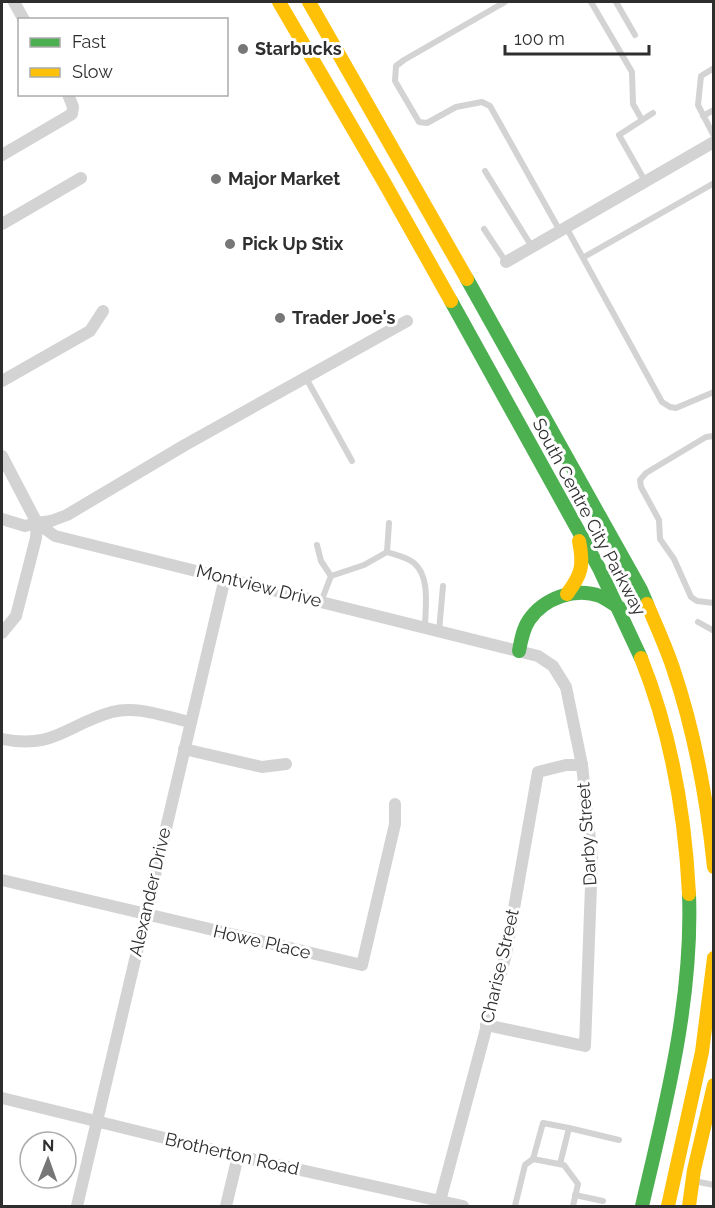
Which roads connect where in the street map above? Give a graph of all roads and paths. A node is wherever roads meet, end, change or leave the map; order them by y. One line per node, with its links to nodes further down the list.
1 (14, 2): 8 (street)
2 (279, 2): 40 (main road, South Centre City Parkway)
3 (309, 2): 12 (main road, South Centre City Parkway)
4 (324, 2): 12 (main road)
5 (505, 2): 25 (lane)
6 (591, 2): 16 (lane)
7 (616, 2): 9 (lane)
8 (23, 18)
9 (635, 35)
10 (714, 68): 15 (lane)
11 (69, 96): 18 (street)
12 (370, 107): 60 (main road, South Centre City Parkway)
13 (714, 110): 15 (lane)
14 (653, 113): 16 (lane)
15 (703, 116): 17 (lane)
16 (642, 120): 21 (lane)
17 (713, 144): 21 (street)
18 (2, 155)
19 (485, 171): 26 (lane)
20 (81, 178): 23 (street)
21 (645, 182): 25 (street)
22 (714, 183): 27 (lane)
23 (2, 224)
24 (484, 229): 28 (lane)
25 (563, 229): 26 (street); 27 (lane)
26 (532, 248): 28 (street)
27 (584, 257): 33 (lane)
28 (506, 262)
29 (103, 311): 32 (street)
30 (407, 321): 31 (street)
31 (306, 378): 36 (lane); 38 (street)
32 (2, 381)
33 (714, 392)
34 (714, 436): 48 (lane)
35 (2, 456): 38 (street)
36 (352, 460)
37 (2, 519): 38 (street, Montview Drive)
38 (38, 523): 44 (street, Montview Drive); 54 (street)
39 (389, 523): 42 (lane)
40 (577, 527): 46 (main road); 49 (main road, South Centre City Parkway)
41 (317, 545): 43 (lane)
42 (387, 552): 43 (lane); 51 (lane)
43 (331, 576): 47 (lane)
44 (225, 578): 47 (street, Montview Drive); 56 (street, Alexander Drive)
45 (443, 586): 53 (lane)
46 (567, 594): 49 (main road); 55 (main road)
47 (321, 602): 51 (street, Montview Drive)
48 (714, 603)
49 (620, 608): 58 (main road, South Centre City Parkway)
50 (698, 622): 52 (lane)
51 (424, 628): 53 (street, Montview Drive)
52 (714, 631)
53 (439, 632): 55 (street, Montview Drive)
54 (2, 633)
55 (519, 651): 62 (street, Darby Street)
56 (190, 722): 57 (street); 59 (street, Alexander Drive)
57 (2, 740)
58 (668, 743): 64 (main road); 69 (main road, South Centre City Parkway)
59 (184, 749): 61 (street); 68 (street, Alexander Drive)
60 (698, 755): 63 (main road); 64 (main road, South Centre City Parkway)
61 (286, 764)
62 (582, 765): 71 (street, Charise Street); 71 (street, Darby Street)
63 (714, 779)
64 (708, 803): 66 (main road, South Centre City Parkway); 69 (main road)
65 (395, 804): 68 (street, Howe Place)
66 (714, 867)
67 (2, 880): 68 (street, Howe Place)
68 (145, 915): 74 (street, Alexander Drive)
69 (689, 919): 80 (main road, South Centre City Parkway)
70 (714, 958): 93 (main road)
71 (486, 1025): 85 (street, Charise Street)
72 (714, 1085): 81 (main road)
73 (2, 1098): 74 (street, Brotherton Road)
74 (96, 1120): 77 (street, Brotherton Road); 86 (street, Alexander Drive)
75 (569, 1128): 76 (lane); 78 (lane); 79 (lane)
76 (619, 1140)
77 (238, 1156): 85 (street, Brotherton Road); 87 (street)
78 (533, 1159): 79 (lane); 89 (lane)
79 (560, 1164): 83 (lane)
80 (649, 1175): 91 (main road, South Centre City Parkway); 92 (main road)
81 (692, 1181): 82 (lane); 94 (main road)
82 (714, 1185)
83 (575, 1195): 84 (lane); 90 (lane)
84 (603, 1201)
85 (440, 1204): 88 (street, Brotherton Road)
86 (77, 1206)
87 (226, 1206)
88 (463, 1206)
89 (515, 1206)
90 (573, 1206)
91 (642, 1206)
92 (650, 1206)
93 (670, 1206)
94 (689, 1206)

